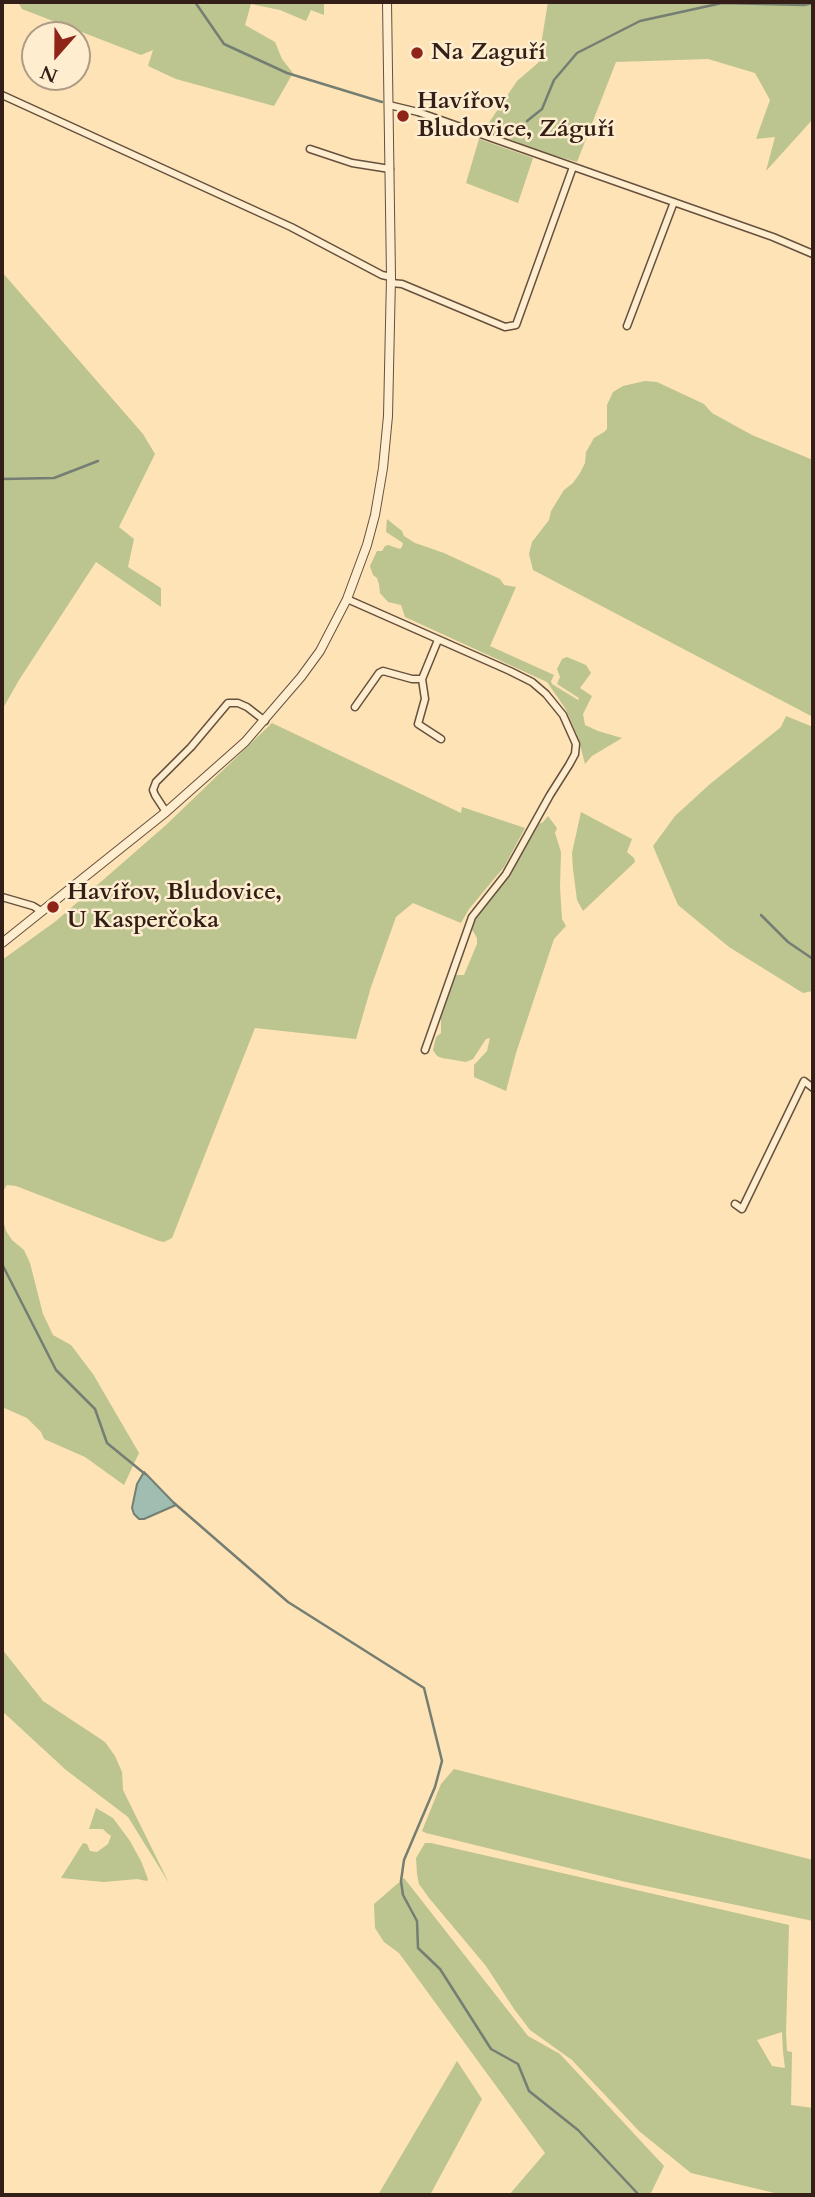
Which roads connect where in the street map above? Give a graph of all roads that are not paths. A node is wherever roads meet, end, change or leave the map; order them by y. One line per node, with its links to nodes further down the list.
1 (387, 2): 3 (street)
2 (2, 95): 9 (street)
3 (389, 105): 5 (street); 6 (street)
4 (310, 149): 6 (street)
5 (573, 167): 7 (street); 9 (street)
6 (390, 169): 9 (street)
7 (674, 202): 8 (street); 10 (street)
8 (813, 254)
9 (391, 280): 11 (street)
10 (627, 326)
11 (347, 599): 12 (street); 15 (street)
12 (438, 640): 13 (street); 21 (street)
13 (422, 679): 14 (street); 16 (street)
14 (355, 707)
15 (265, 721): 17 (street); 17 (street)
16 (441, 739)
17 (166, 811): 19 (street)
18 (2, 897): 19 (street)
19 (41, 911): 20 (street)
20 (2, 943)
21 (425, 1050)
22 (813, 1088): 23 (street)
23 (735, 1204)

